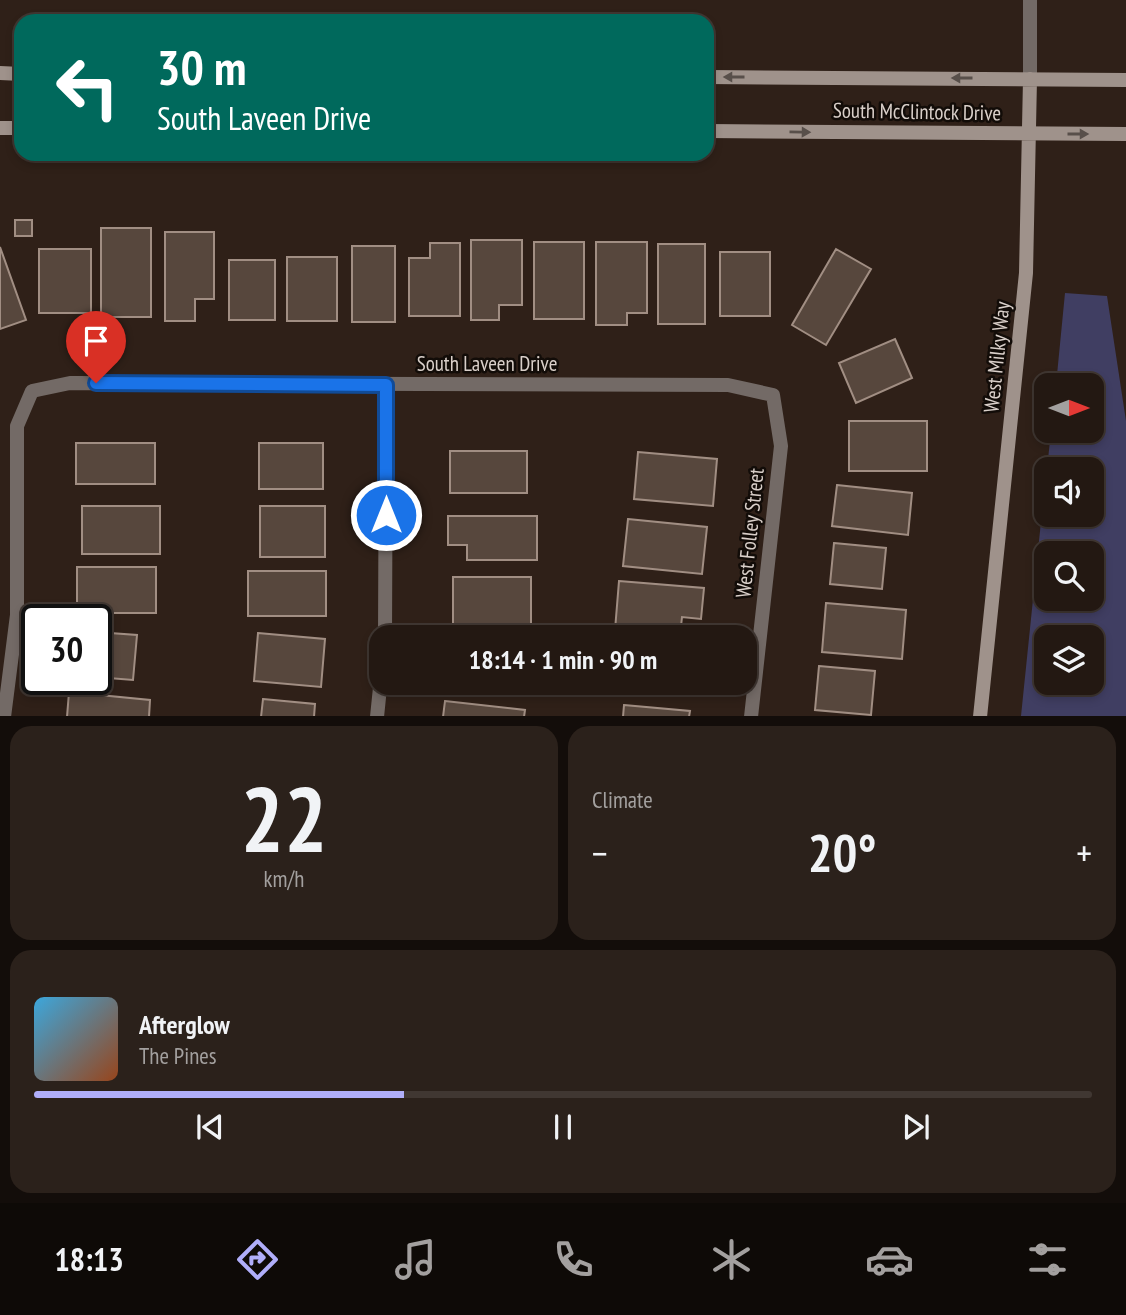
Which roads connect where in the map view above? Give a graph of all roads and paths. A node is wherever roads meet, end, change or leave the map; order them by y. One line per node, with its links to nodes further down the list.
1 (1030, 0): 3 (street, West Milky Way)
2 (714, 77): 3 (main road, South McClintock Drive, one-way to 2)
3 (1030, 79): 4 (main road, South McClintock Drive); 6 (main road, West Milky Way)
4 (1126, 79)
5 (714, 131): 6 (main road, South McClintock Drive, one-way to 6)
6 (1030, 134): 7 (main road, South McClintock Drive, one-way to 7); 15 (main road, West Milky Way)
7 (1126, 134)
8 (386, 385): 9 (street, South Laveen Drive); 10 (street); 12 (street, South Laveen Drive)
9 (773, 395): 14 (street, West Folley Street)
10 (385, 625)
11 (379, 695): 13 (street)
12 (4, 716)
13 (377, 716)
14 (751, 716)
15 (980, 716)

